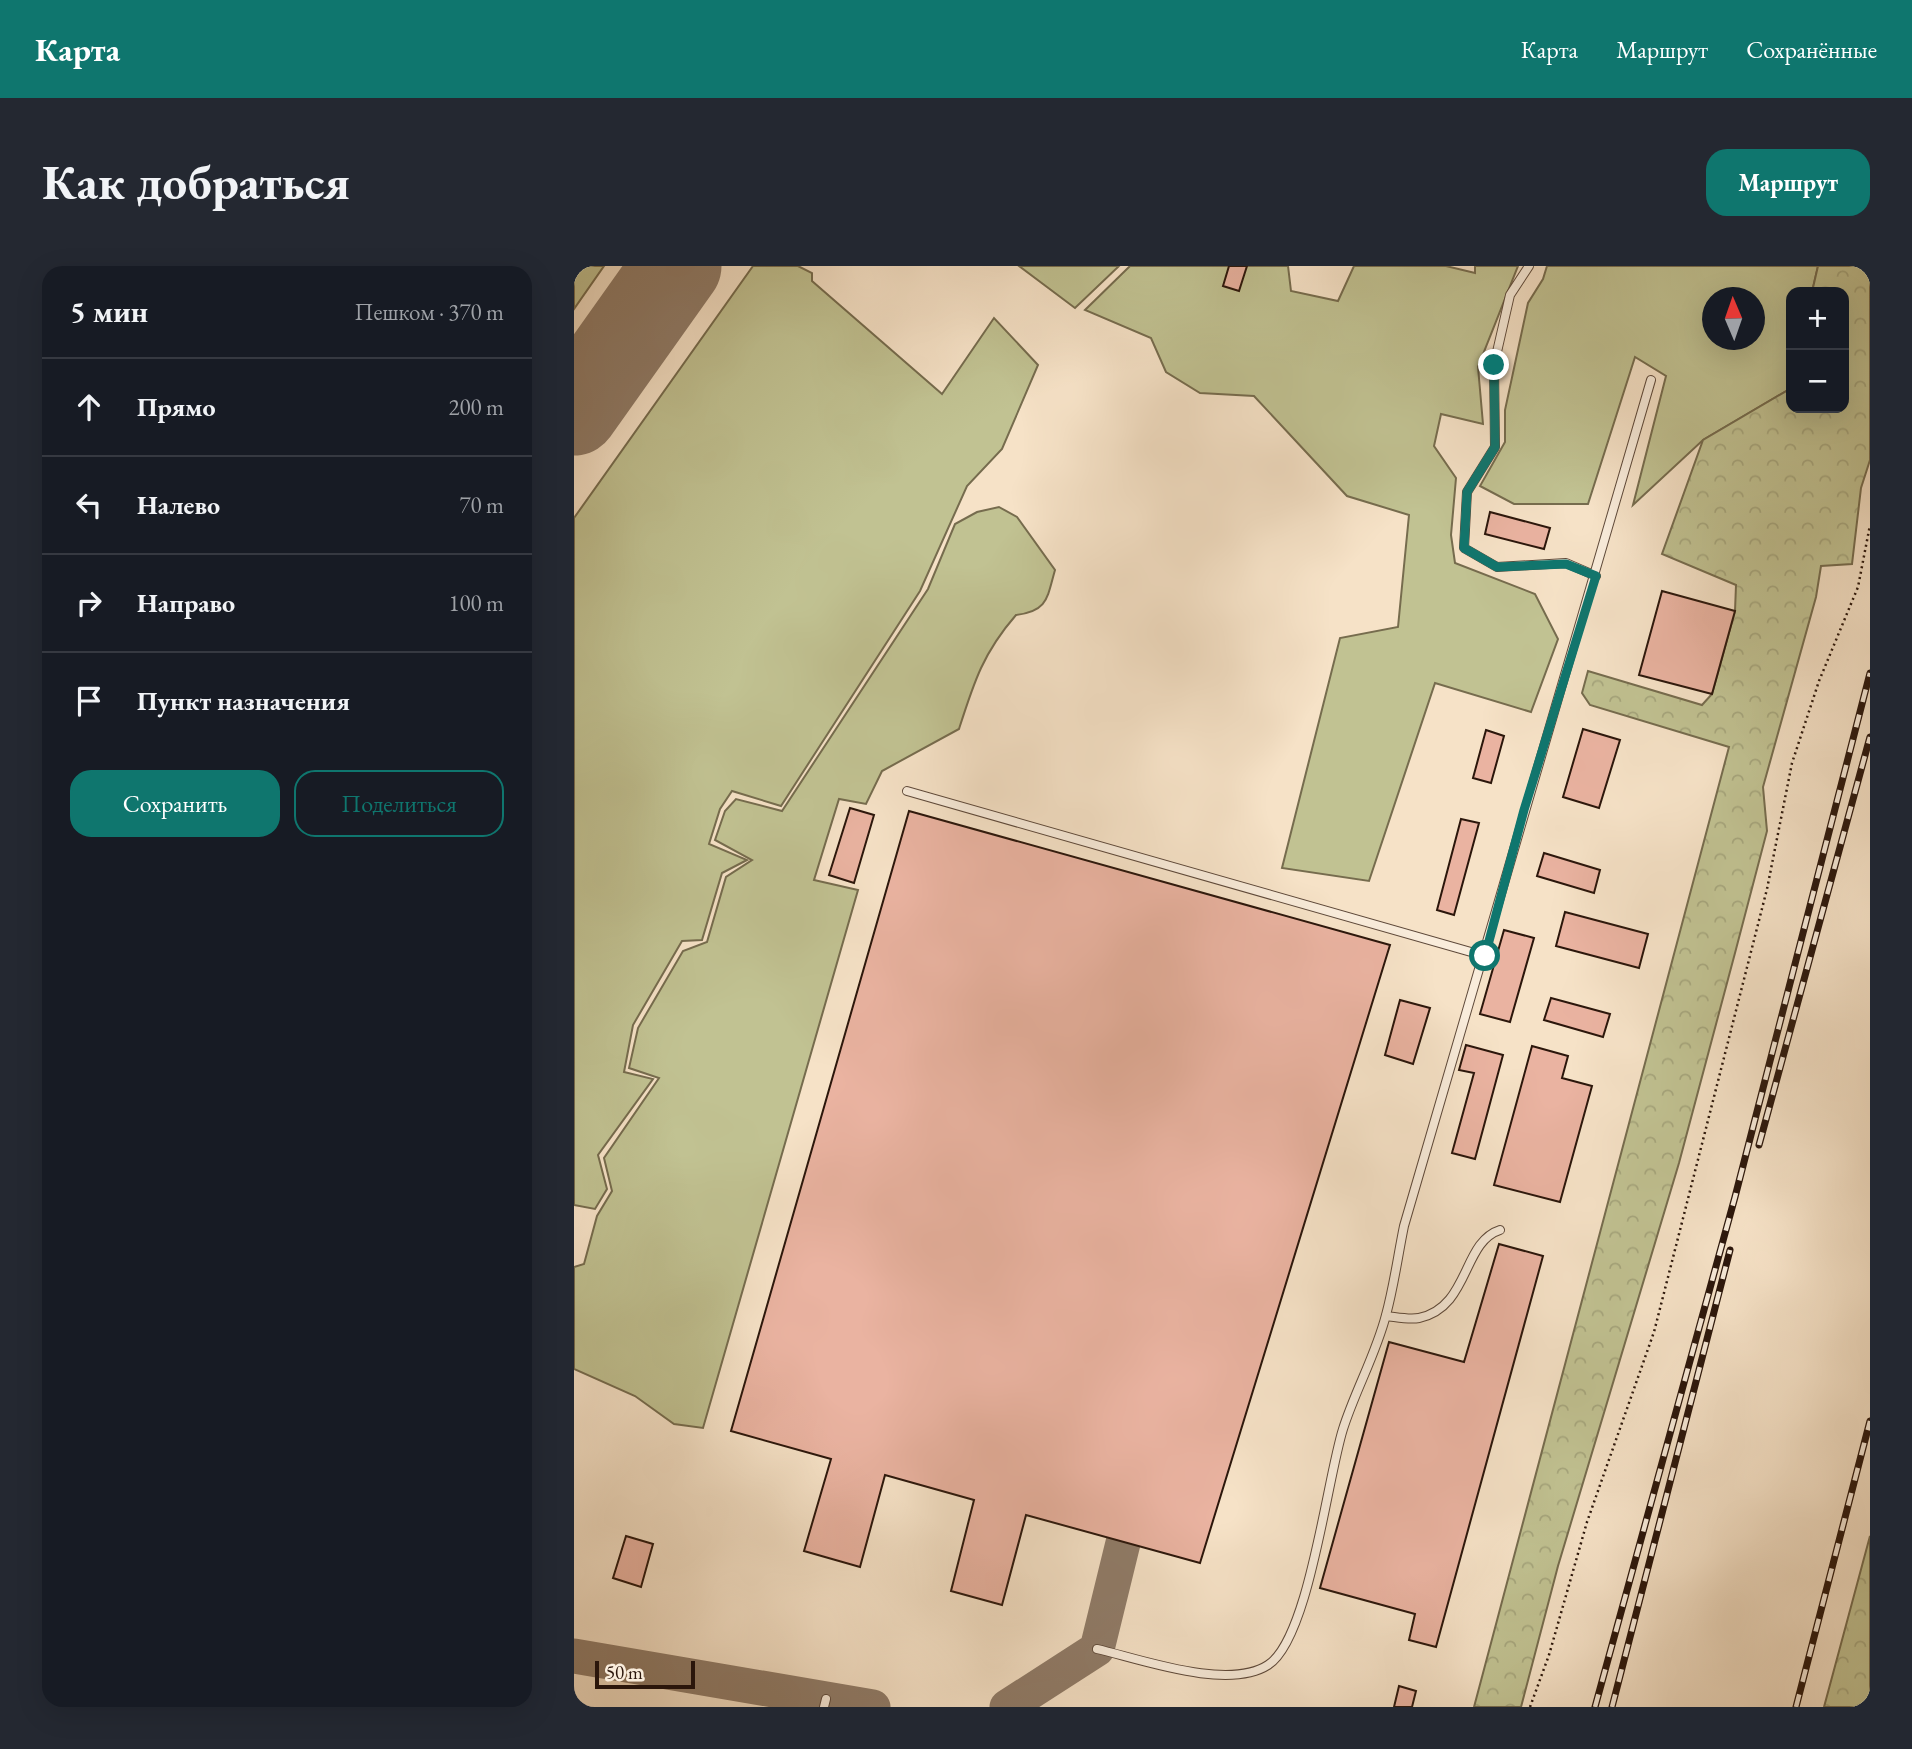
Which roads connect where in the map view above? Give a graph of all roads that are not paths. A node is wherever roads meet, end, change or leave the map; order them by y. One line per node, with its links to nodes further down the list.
1 (1529, 266): 3 (lane)
2 (1651, 380): 3 (lane)
3 (1596, 576): 5 (lane)
4 (907, 791): 5 (lane)
5 (1485, 956): 7 (lane)
6 (1500, 1230): 7 (lane)
7 (1386, 1316): 8 (lane)
8 (1097, 1648)

